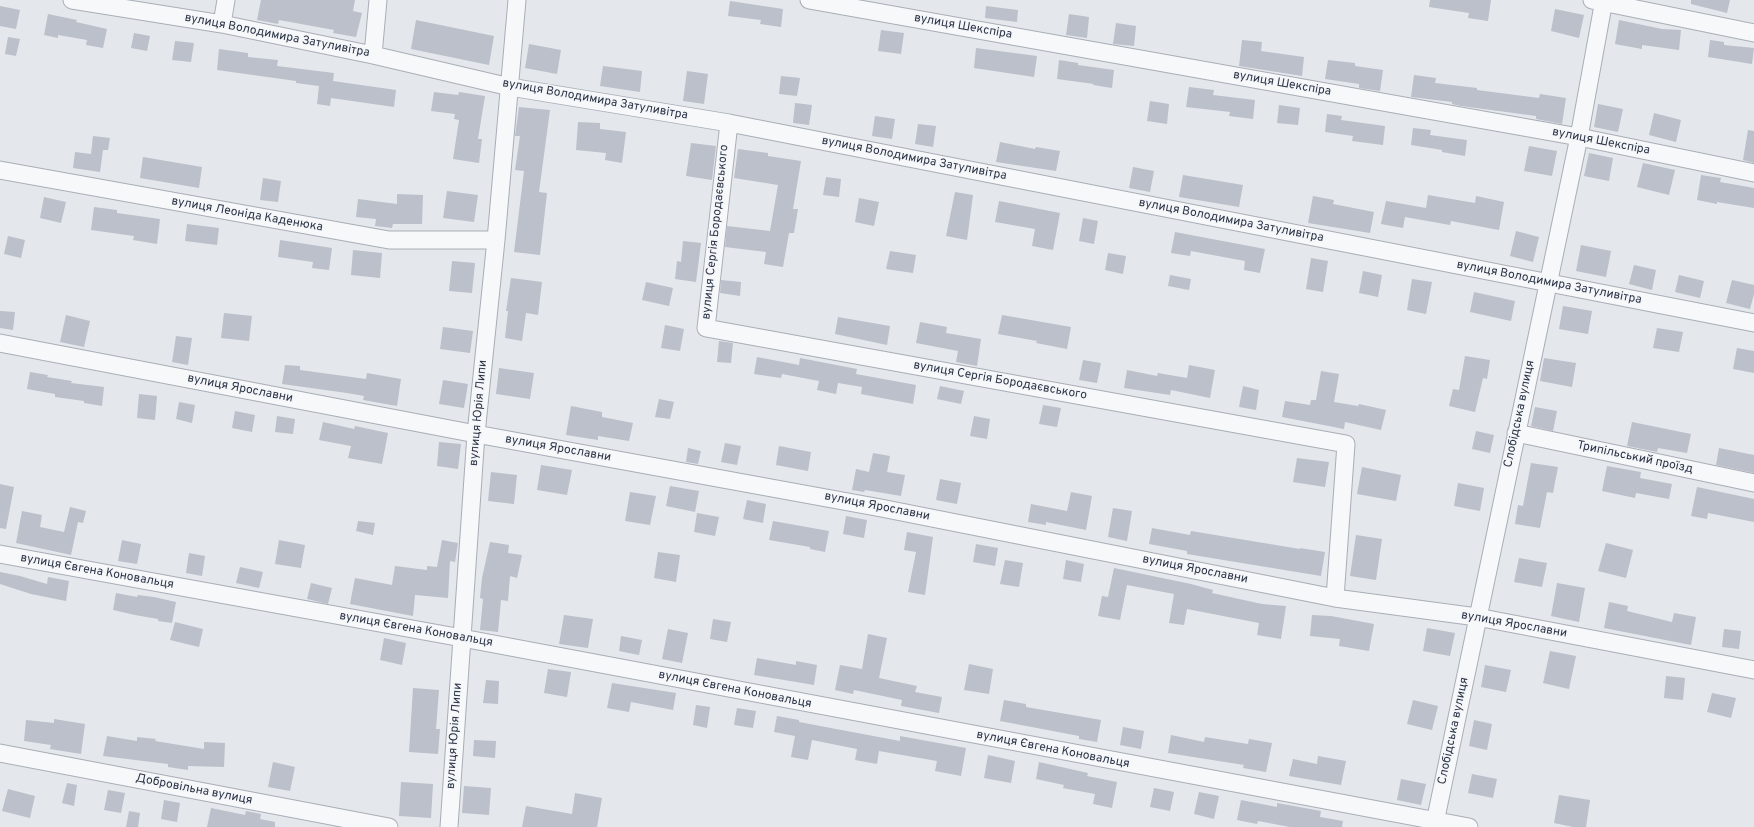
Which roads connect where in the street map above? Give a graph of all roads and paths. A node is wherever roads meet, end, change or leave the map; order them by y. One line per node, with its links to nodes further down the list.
1 (72, 0): 7 (street, вулиця Володимира Затуливітра)
2 (226, 0): 7 (street)
3 (378, 0): 9 (street)
4 (517, 0): 10 (street, вулиця Юрія Липи)
5 (809, 0): 12 (street, вулиця Шекспіра)
6 (1600, 1): 8 (street); 12 (street, Слобідська вулиця)
7 (222, 24): 9 (street, вулиця Володимира Затуливітра)
8 (1754, 33)
9 (373, 54): 10 (street, вулиця Володимира Затуливітра)
10 (510, 87): 11 (street, вулиця Володимира Затуливітра); 15 (street, вулиця Юрія Липи)
11 (729, 123): 16 (street, вулиця Володимира Затуливітра); 23 (street, вулиця Сергія Бородаєвського)
12 (1579, 137): 14 (street, вулиця Шекспіра); 16 (street, Слобідська вулиця)
13 (0, 170): 15 (street, вулиця Леоніда Каденюка)
14 (1754, 173)
15 (496, 240): 20 (street, вулиця Юрія Липи)
16 (1548, 283): 17 (street, вулиця Володимира Затуливітра); 19 (street, Слобідська вулиця)
17 (1754, 323)
18 (0, 344): 20 (street, вулиця Ярославни)
19 (1516, 433): 21 (street, Трипільський проїзд); 24 (street, Слобідська вулиця)
20 (476, 434): 23 (street, вулиця Ярославни); 25 (street, вулиця Юрія Липи)
21 (1754, 483)
22 (0, 554): 25 (street, вулиця Євгена Коновальця)
23 (1335, 598): 24 (street, вулиця Ярославни)
24 (1477, 617): 26 (street, вулиця Ярославни); 28 (street, Слобідська вулиця)
25 (462, 638): 28 (street, вулиця Євгена Коновальця); 30 (street, вулиця Юрія Липи)
26 (1754, 670)
27 (0, 753): 29 (street, Добровільна вулиця)
28 (1435, 824): 31 (street, вулиця Євгена Коновальця)
29 (389, 827)
30 (449, 827)
31 (1469, 827)

